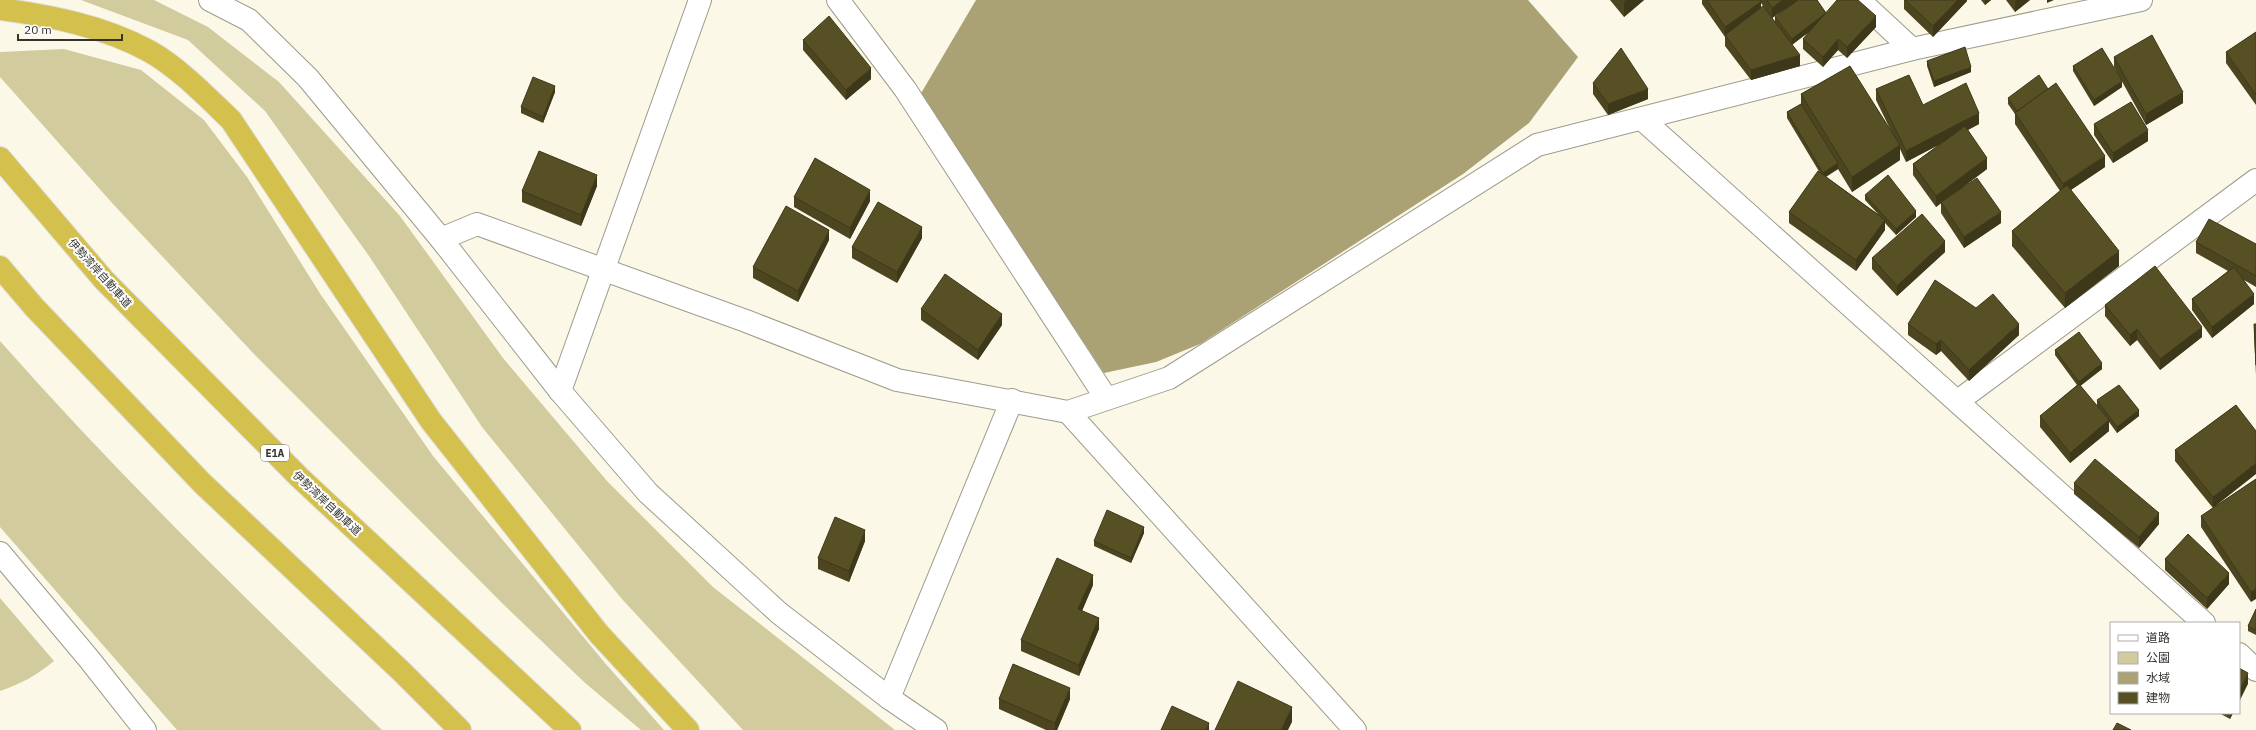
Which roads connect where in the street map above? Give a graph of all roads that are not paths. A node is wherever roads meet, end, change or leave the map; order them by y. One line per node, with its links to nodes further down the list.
1 (210, 0): 11 (street)
2 (700, 0): 13 (street)
3 (838, 0): 15 (street)
4 (1859, 0): 7 (street)
5 (2141, 0): 7 (street)
6 (0, 9): 27 (highway)
7 (1912, 49): 8 (street)
8 (1642, 119): 15 (street); 17 (street)
9 (0, 158): 26 (highway, 伊勢湾岸自動車道 / E1A)
10 (2256, 180): 17 (street)
11 (441, 240): 13 (street); 14 (street)
12 (0, 267): 25 (highway)
13 (602, 270): 14 (street); 16 (street)
14 (560, 391): 23 (street)
15 (1106, 398): 18 (street)
16 (1012, 400): 18 (street); 23 (street)
17 (1958, 401): 20 (street)
18 (1068, 412): 29 (street)
19 (0, 553): 24 (street)
20 (2203, 622)
21 (2240, 655): 22 (street)
22 (2256, 670)
23 (889, 698): 28 (street)
24 (144, 730)
25 (460, 730)
26 (570, 730)
27 (688, 730)
28 (936, 730)
29 (1355, 730)

